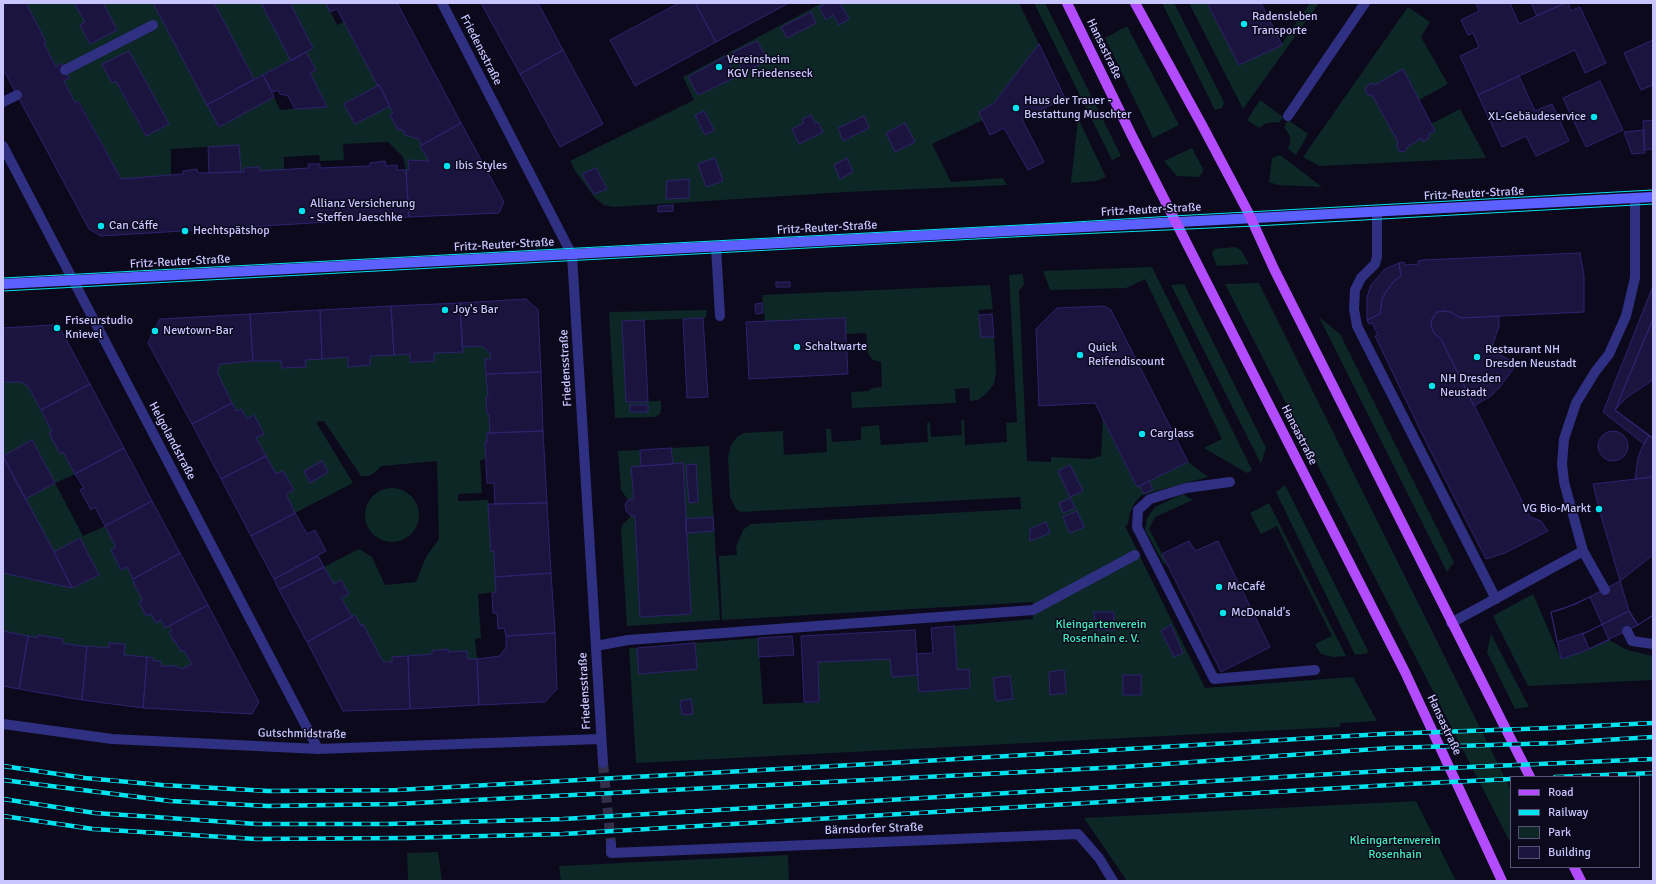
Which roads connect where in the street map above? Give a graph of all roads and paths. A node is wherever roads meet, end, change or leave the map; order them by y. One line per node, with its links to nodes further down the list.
1 (442, 3): 17 (street, Friedensstraße)
2 (1067, 3): 15 (main road, Hansastraße)
3 (1135, 3): 14 (main road)
4 (1366, 3): 9 (street)
5 (153, 25): 6 (street)
6 (65, 70)
7 (17, 95): 8 (street)
8 (3, 102)
9 (1288, 116)
10 (3, 146): 18 (street, Helgolandstraße)
11 (1653, 197): 12 (main road, Fritz-Reuter-Straße)
12 (1635, 198): 13 (main road, Fritz-Reuter-Straße); 22 (street)
13 (1377, 212): 14 (main road, Fritz-Reuter-Straße); 25 (street)
14 (1251, 218): 15 (main road, Fritz-Reuter-Straße); 26 (main road)
15 (1176, 222): 16 (main road, Fritz-Reuter-Straße); 39 (main road, Hansastraße)
16 (716, 247): 17 (main road, Fritz-Reuter-Straße); 20 (street)
17 (572, 254): 18 (main road, Fritz-Reuter-Straße); 29 (street, Friedensstraße)
18 (73, 281): 19 (main road, Fritz-Reuter-Straße); 33 (street, Helgolandstraße)
19 (3, 284)
20 (720, 316)
21 (1230, 482): 30 (street)
22 (1583, 551): 24 (street); 25 (street)
23 (1135, 555): 29 (street)
24 (1605, 590)
25 (1496, 599): 26 (street)
26 (1451, 623): 35 (main road)
27 (1626, 631): 28 (street)
28 (1653, 644)
29 (596, 646): 32 (street, Friedensstraße)
30 (1315, 670)
31 (3, 724): 33 (street, Gutschmidstraße)
32 (601, 739): 33 (street, Gutschmidstraße); 34 (street, Friedensstraße)
33 (318, 749)
34 (603, 763)
35 (1529, 776)
36 (611, 848): 38 (street, Bärnsdorfer Straße)
37 (1574, 868): 40 (main road)
38 (1113, 881)
39 (1502, 881)
40 (1581, 881)

